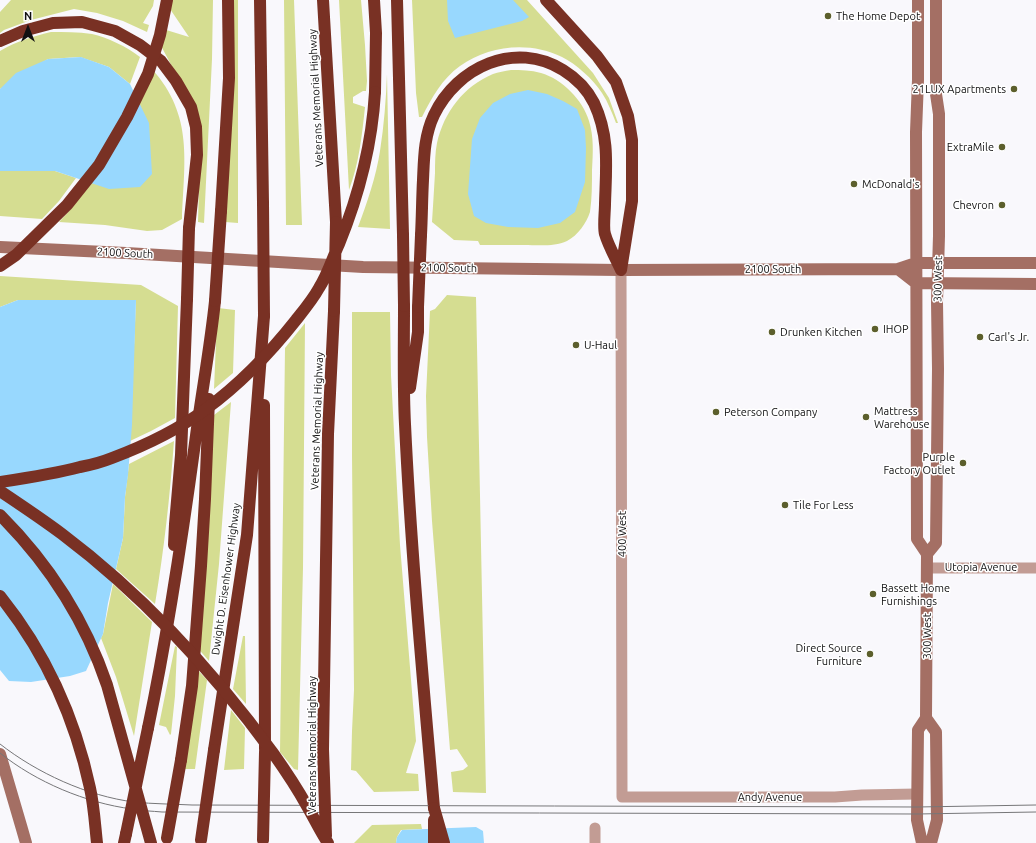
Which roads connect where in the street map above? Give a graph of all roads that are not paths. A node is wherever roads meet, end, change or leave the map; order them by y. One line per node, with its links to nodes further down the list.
1 (167, 0): 17 (highway, bridge)
2 (228, 0): 24 (highway, bridge)
3 (260, 0): 23 (highway, bridge)
4 (323, 0): 47 (highway, Veterans Memorial Highway, bridge)
5 (366, 0): 12 (highway)
6 (374, 0): 12 (highway)
7 (397, 0): 25 (highway, bridge)
8 (546, 0): 19 (highway)
9 (918, 0): 14 (main road, 300 West)
10 (936, 0): 15 (main road, 300 West)
11 (0, 41): 33 (highway, bridge)
12 (375, 73): 26 (highway, bridge)
13 (0, 247): 19 (main road, 2100 South)
14 (916, 263): 15 (main road, 2100 South); 18 (main road, 2100 South); 20 (main road, 300 West)
15 (938, 263): 16 (main road, 2100 South); 21 (main road, 300 West)
16 (1036, 263)
17 (0, 266)
18 (898, 269): 19 (main road, 2100 South); 20 (main road)
19 (621, 270): 25 (highway, bridge); 37 (street, 400 West)
20 (916, 283): 21 (main road); 29 (main road, 300 West)
21 (938, 284): 22 (main road); 29 (main road, 300 West)
22 (1036, 284)
23 (264, 316): 42 (highway, Dwight D. Eisenhower Highway, bridge); 43 (highway, bridge)
24 (211, 334): 33 (highway); 41 (highway, bridge)
25 (405, 423): 38 (highway)
26 (0, 482)
27 (0, 491): 47 (highway, bridge)
28 (0, 515): 46 (highway, bridge)
29 (927, 554): 30 (main road, 300 West)
30 (926, 568): 31 (street, Utopia Avenue); 34 (main road, 300 West)
31 (1036, 568)
32 (0, 596): 45 (highway, bridge)
33 (172, 603): 40 (highway, bridge)
34 (926, 718): 36 (main road, 300 West); 53 (main road)
35 (0, 754): 44 (main road)
36 (917, 794): 37 (street, Andy Avenue); 52 (main road, 300 West)
37 (622, 797)
38 (434, 808): 48 (highway, bridge); 49 (highway, bridge); 50 (highway, bridge)
39 (595, 828): 51 (street)
40 (125, 839)
41 (167, 840)
42 (200, 842)
43 (263, 842)
44 (26, 843)
45 (97, 843)
46 (151, 843)
47 (327, 843)
48 (434, 843)
49 (440, 843)
50 (444, 843)
51 (595, 843)
52 (922, 843)
53 (931, 843)

